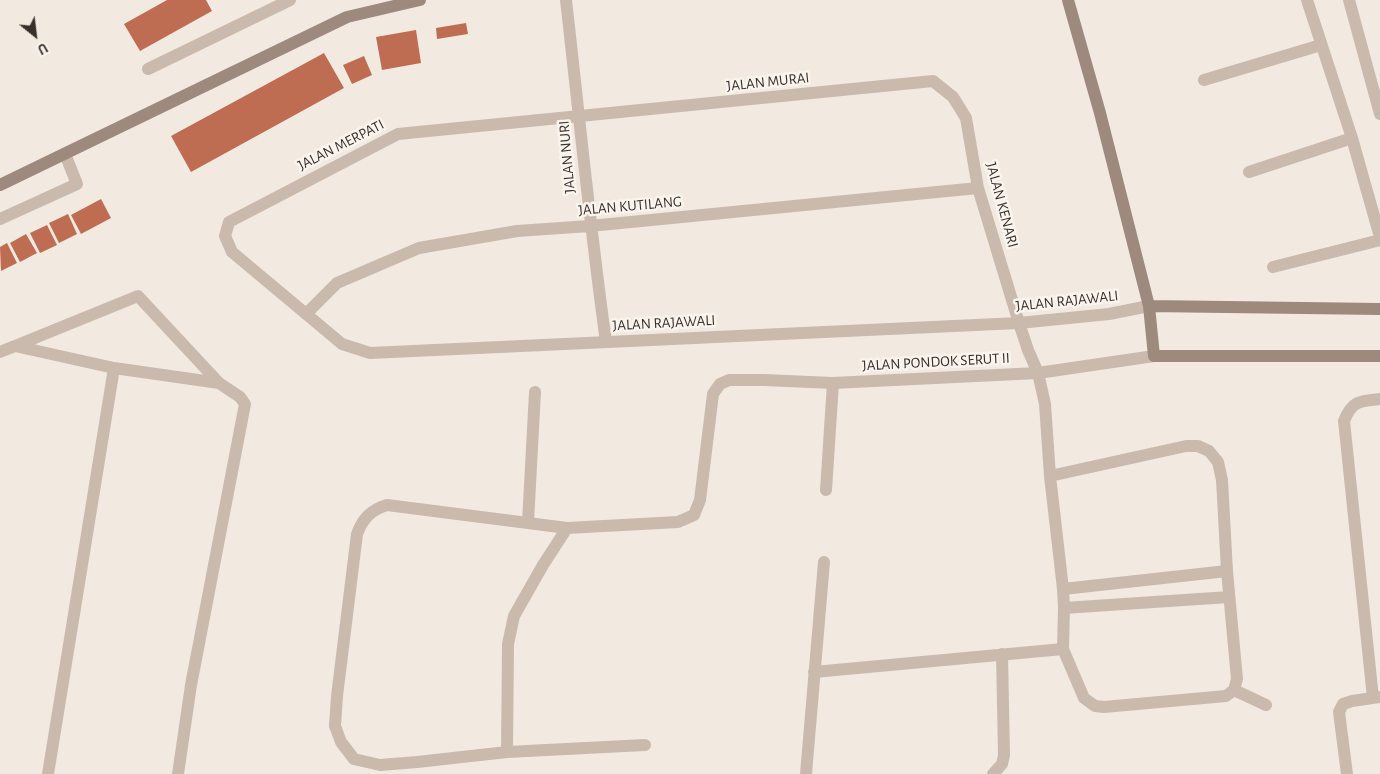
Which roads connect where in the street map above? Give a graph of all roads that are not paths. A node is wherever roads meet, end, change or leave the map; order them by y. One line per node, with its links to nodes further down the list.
1 (290, 0): 8 (street)
2 (420, 0): 14 (street)
3 (566, 0): 12 (street, JALAN NURI)
4 (1068, 0): 23 (street)
5 (1307, 0): 7 (street)
6 (1349, 0): 11 (street)
7 (1321, 45): 9 (street); 13 (street)
8 (148, 69)
9 (1204, 80)
10 (953, 97): 12 (street, JALAN MURAI); 17 (street, JALAN KENARI)
11 (1380, 114)
12 (580, 117): 19 (street, JALAN NURI); 20 (street, JALAN MERPATI)
13 (1352, 138): 15 (street); 21 (street)
14 (65, 154): 16 (street); 18 (street)
15 (1249, 172)
16 (0, 185)
17 (978, 188): 19 (street, JALAN KUTILANG); 26 (street, JALAN KENARI)
18 (0, 219)
19 (590, 226): 25 (street, JALAN KUTILANG); 27 (street, JALAN NURI)
20 (225, 236): 25 (street, JALAN RAJAWALI)
21 (1380, 239): 22 (street)
22 (1273, 266)
23 (1149, 306): 24 (street); 26 (street, JALAN RAJAWALI); 30 (street)
24 (1380, 309)
25 (306, 314): 27 (street, JALAN RAJAWALI)
26 (1019, 323): 27 (street, JALAN RAJAWALI); 33 (street, JALAN KENARI)
27 (606, 342)
28 (15, 346): 29 (street); 32 (street); 34 (street)
29 (0, 352)
30 (1154, 356): 31 (street); 33 (street, JALAN PONDOK SERUT II)
31 (1380, 356)
32 (114, 368): 34 (street); 56 (street)
33 (1038, 373): 35 (street, JALAN PONDOK SERUT II); 38 (street, JALAN KENARI)
34 (219, 383): 57 (street)
35 (833, 383): 39 (street); 41 (street, JALAN PONDOK SERUT II)
36 (535, 392): 40 (street)
37 (1380, 398): 51 (street)
38 (1050, 476): 43 (street); 44 (street, JALAN KENARI)
39 (826, 490)
40 (528, 522): 41 (street); 55 (street)
41 (567, 528): 54 (street)
42 (824, 562): 49 (street)
43 (1226, 571): 44 (street); 45 (street)
44 (1063, 589): 46 (street, JALAN KENARI)
45 (1229, 597): 46 (street); 50 (street)
46 (1064, 608): 47 (street, JALAN KENARI)
47 (1063, 649): 48 (street); 50 (street)
48 (1002, 654): 49 (street); 59 (street)
49 (814, 672): 58 (street)
50 (1234, 690): 52 (street)
51 (1376, 698): 60 (street)
52 (1266, 705)
53 (645, 745): 54 (street)
54 (508, 752): 55 (street)
55 (418, 768)
56 (48, 774)
57 (178, 774)
58 (806, 774)
59 (993, 774)
60 (1347, 774)

